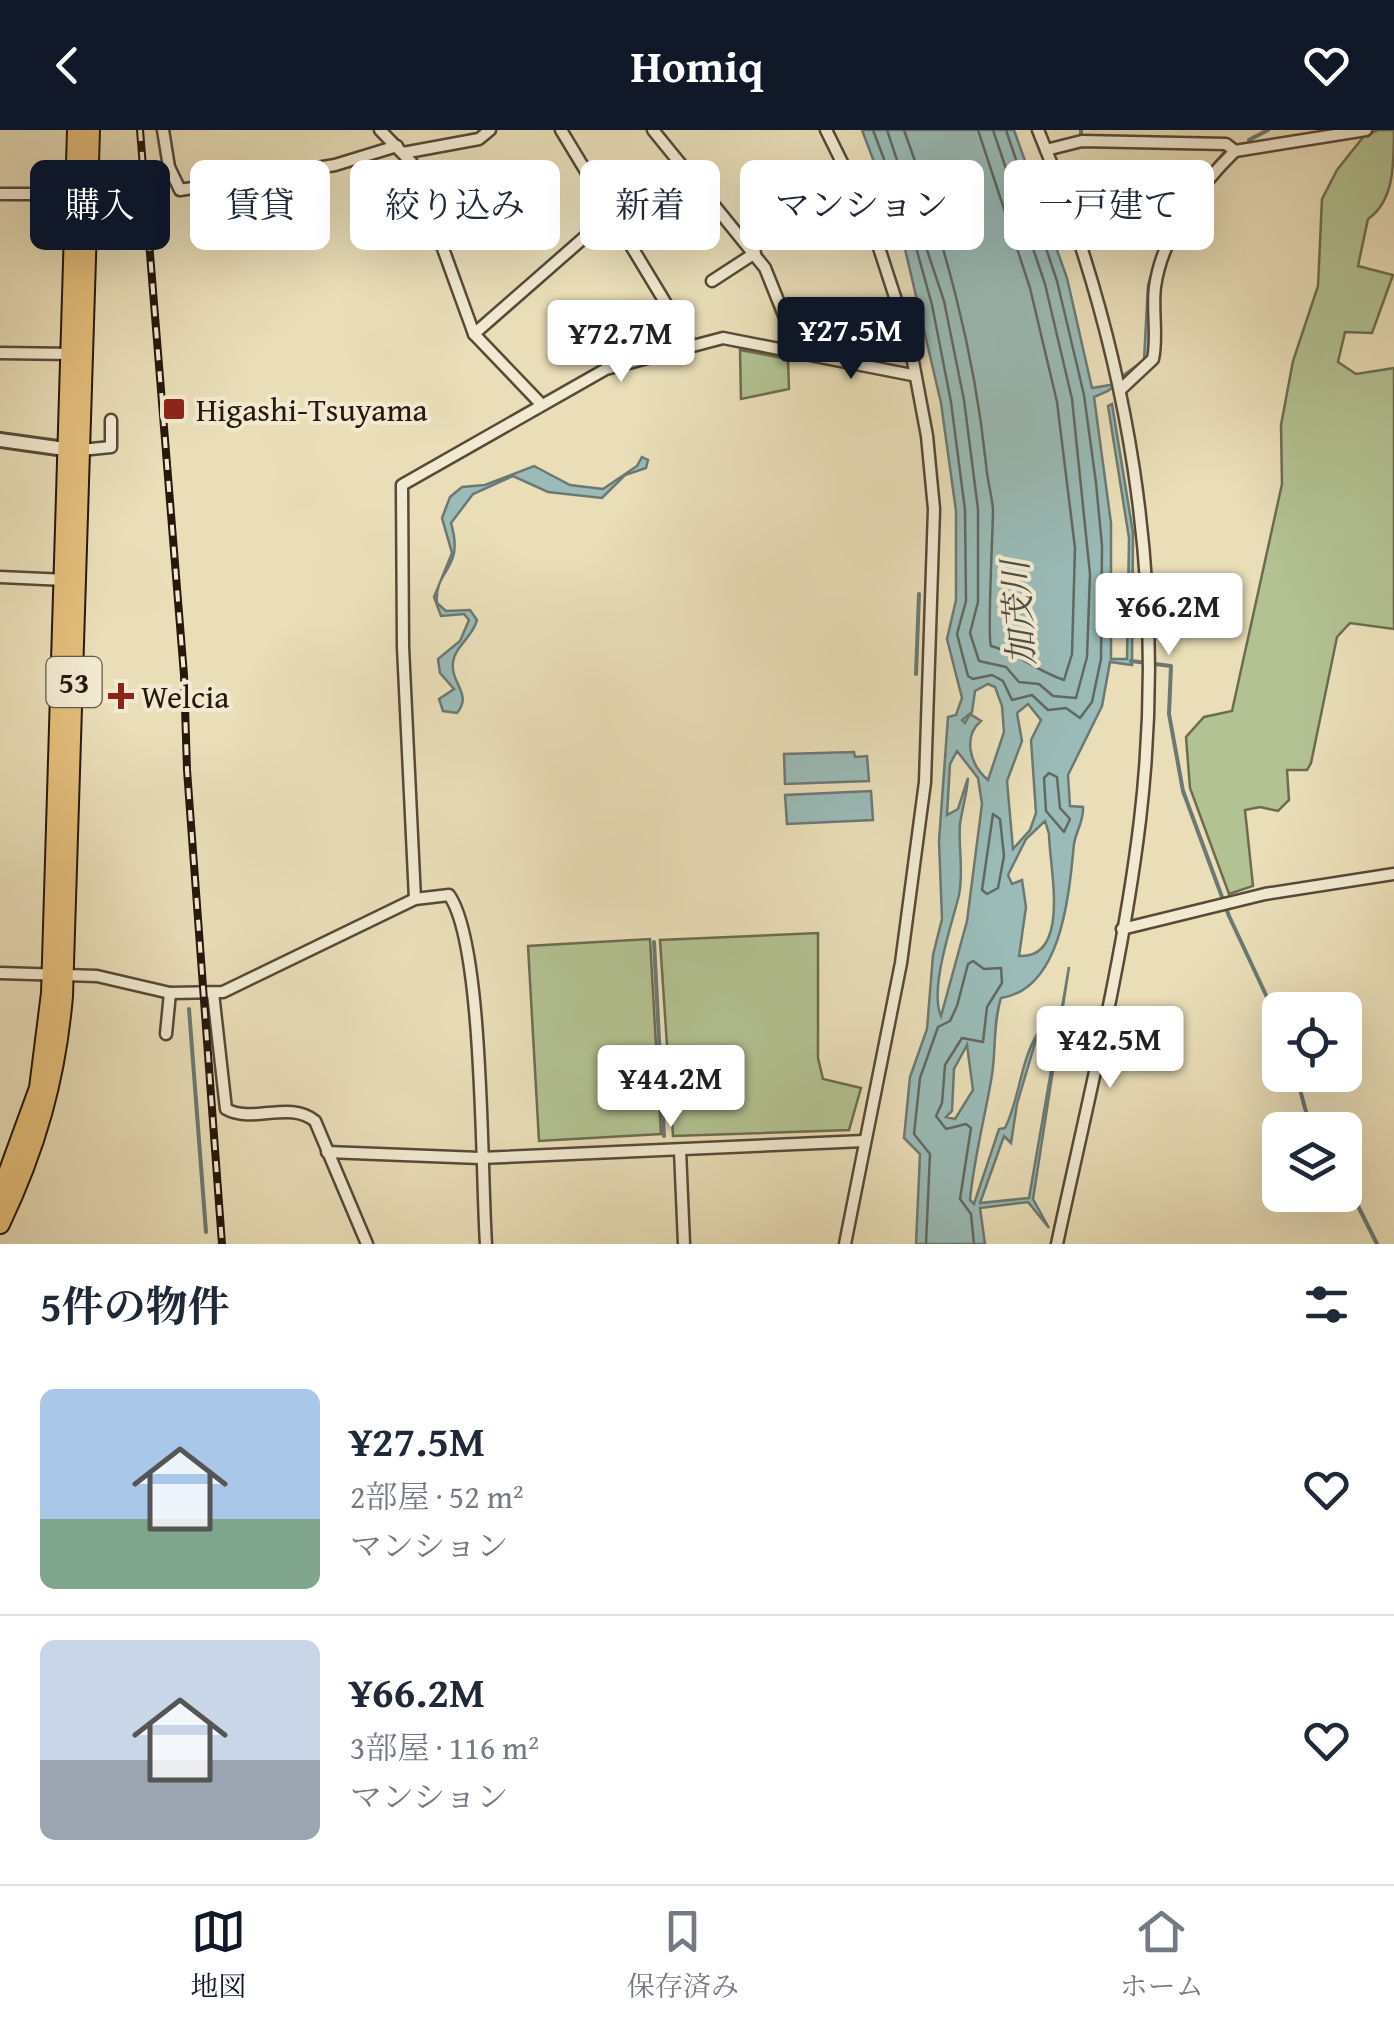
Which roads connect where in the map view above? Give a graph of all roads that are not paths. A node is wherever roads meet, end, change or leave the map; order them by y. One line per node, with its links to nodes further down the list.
1 (77, 130): 14 (highway, 53)
2 (90, 130): 15 (highway, 53)
3 (163, 130): 11 (street)
4 (380, 130): 11 (street)
5 (490, 130): 11 (street)
6 (561, 130): 16 (street)
7 (653, 130): 22 (street)
8 (826, 130): 29 (street)
9 (1038, 130): 12 (street)
10 (1366, 130): 13 (street)
11 (400, 150): 24 (street)
12 (1046, 150): 13 (street); 30 (street)
13 (1235, 151): 30 (street)
14 (79, 160)
15 (86, 160)
16 (580, 162)
17 (0, 194): 18 (street)
18 (30, 194)
19 (580, 241): 24 (street)
20 (80, 250): 28 (highway, 53)
21 (633, 250): 25 (street)
22 (755, 253): 23 (street); 26 (street)
23 (712, 281)
24 (474, 334): 31 (street)
25 (691, 345): 26 (street); 31 (street)
26 (798, 350): 29 (street)
27 (0, 353): 28 (street)
28 (77, 354): 34 (highway, 53)
29 (912, 375): 45 (street)
30 (1120, 390): 39 (street)
31 (540, 403): 38 (street)
32 (111, 420): 34 (street)
33 (0, 440): 34 (street)
34 (74, 450): 36 (highway, 53)
35 (0, 578): 36 (street)
36 (69, 580): 41 (highway, 53)
37 (1394, 874): 39 (street)
38 (415, 900): 43 (street); 48 (street)
39 (1122, 929): 56 (street)
40 (0, 973): 41 (street)
41 (57, 974): 42 (street); 49 (highway, 53)
42 (170, 993): 43 (street); 44 (street)
43 (213, 994): 47 (street)
44 (166, 1034)
45 (864, 1140): 46 (street); 55 (street)
46 (680, 1150): 48 (street); 54 (street)
47 (327, 1152): 48 (street); 52 (street)
48 (480, 1158): 53 (street)
49 (12, 1169): 50 (highway, 53); 51 (highway, 53)
50 (0, 1195)
51 (0, 1224)
52 (368, 1244)
53 (486, 1244)
54 (684, 1244)
55 (845, 1244)
56 (1057, 1244)

